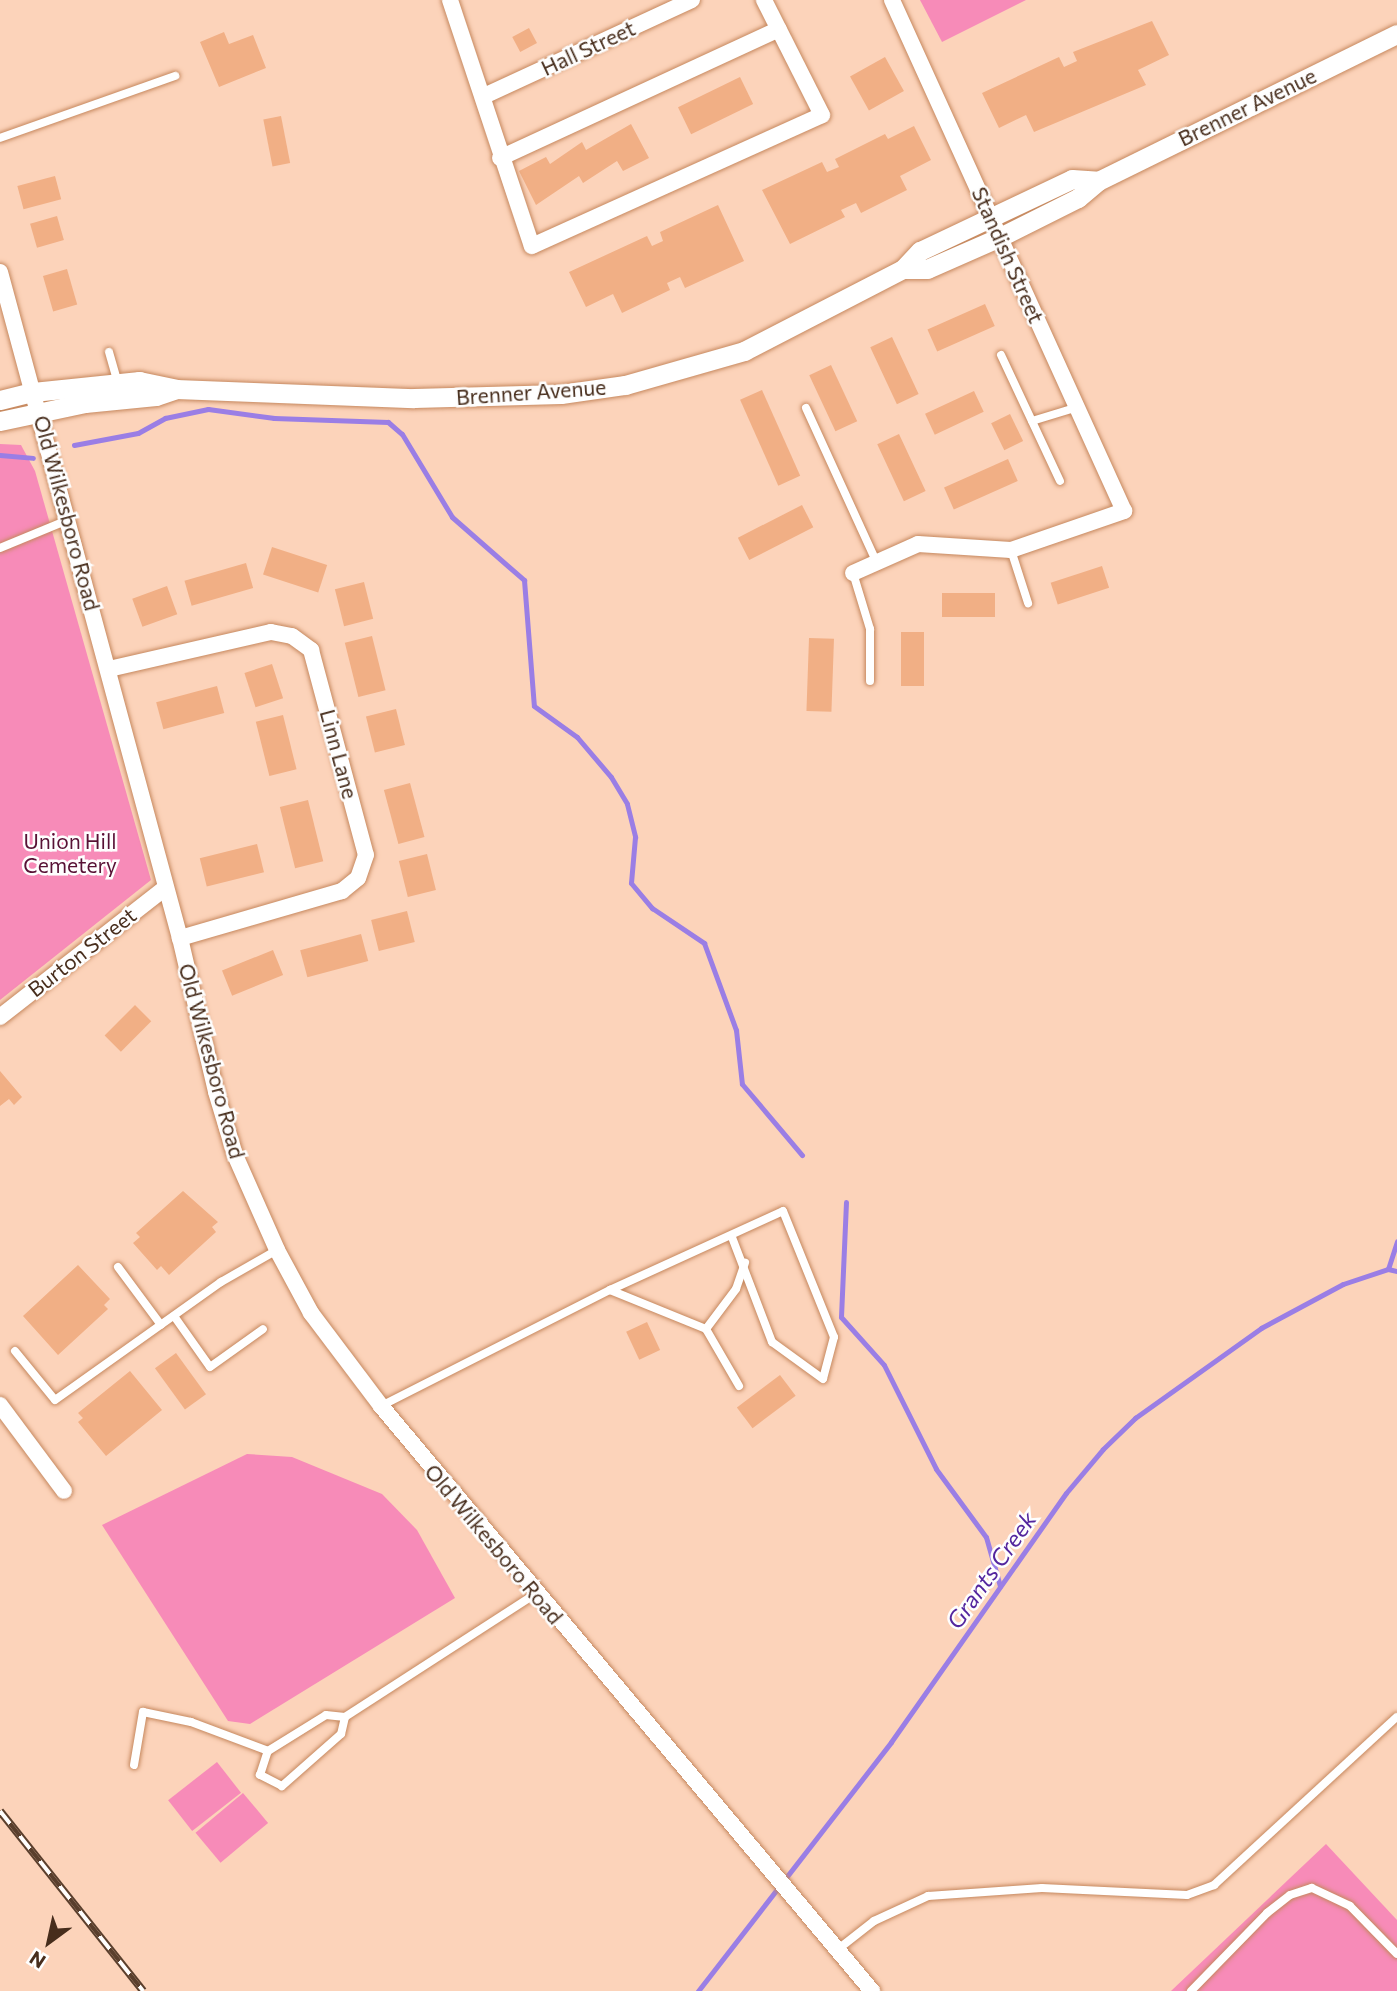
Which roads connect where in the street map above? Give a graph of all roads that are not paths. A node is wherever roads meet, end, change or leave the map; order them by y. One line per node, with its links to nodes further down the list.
1 (450, 0): 8 (street)
2 (692, 0): 8 (street, Hall Street)
3 (764, 0): 5 (street)
4 (892, 0): 12 (street, Standish Street)
5 (779, 29): 10 (street); 10 (street)
6 (1397, 34): 11 (street, Brenner Avenue)
7 (175, 75): 9 (lane)
8 (484, 96): 10 (street)
9 (0, 138)
10 (500, 158)
11 (1098, 181): 12 (street, Brenner Avenue); 13 (street, Brenner Avenue)
12 (991, 217): 13 (street, Standish Street); 14 (street, Brenner Avenue)
13 (1000, 237): 14 (street, Brenner Avenue); 22 (street, Standish Street)
14 (903, 269): 19 (street, Brenner Avenue)
15 (0, 272): 20 (street, Old Wilkesboro Road)
16 (109, 352): 18 (lane)
17 (1002, 355): 26 (lane)
18 (118, 383): 19 (street, Brenner Avenue); 20 (street, Brenner Avenue)
19 (176, 389): 24 (street, Brenner Avenue)
20 (33, 392): 21 (street, Brenner Avenue); 24 (street, Old Wilkesboro Road)
21 (0, 400)
22 (1078, 407): 26 (lane); 30 (street, Standish Street)
23 (806, 408): 31 (lane)
24 (40, 414): 25 (street, Brenner Avenue); 28 (street, Old Wilkesboro Road)
25 (0, 421)
26 (1032, 421): 27 (lane)
27 (1060, 481)
28 (70, 519): 29 (lane); 34 (street, Old Wilkesboro Road)
29 (0, 548)
30 (1011, 550): 31 (street); 33 (lane)
31 (877, 563): 32 (street)
32 (853, 573): 35 (lane)
33 (1028, 603)
34 (109, 669): 36 (street, Old Wilkesboro Road); 37 (street, Linn Lane)
35 (870, 681)
36 (165, 888): 37 (street, Old Wilkesboro Road); 38 (street, Burton Street)
37 (180, 938): 40 (street, Old Wilkesboro Road)
38 (0, 1017)
39 (732, 1237): 41 (lane); 41 (lane); 43 (lane)
40 (277, 1250): 44 (lane); 51 (street, Old Wilkesboro Road)
41 (746, 1263): 47 (lane)
42 (118, 1267): 45 (lane)
43 (610, 1290): 47 (lane); 51 (lane)
44 (174, 1316): 45 (lane); 46 (lane)
45 (161, 1325): 48 (lane)
46 (263, 1329)
47 (706, 1329): 49 (lane)
48 (15, 1351)
49 (739, 1386)
50 (0, 1405): 52 (street)
51 (381, 1406): 53 (street, Old Wilkesboro Road)
52 (64, 1491)
53 (535, 1594): 54 (lane); 58 (street, Old Wilkesboro Road)
54 (345, 1717): 56 (lane); 56 (lane)
55 (1397, 1717): 58 (lane)
56 (268, 1751): 57 (lane)
57 (134, 1765)
58 (837, 1950): 60 (street, Old Wilkesboro Road)
59 (1397, 1954): 61 (lane)
60 (872, 1991)
61 (1191, 1991)

